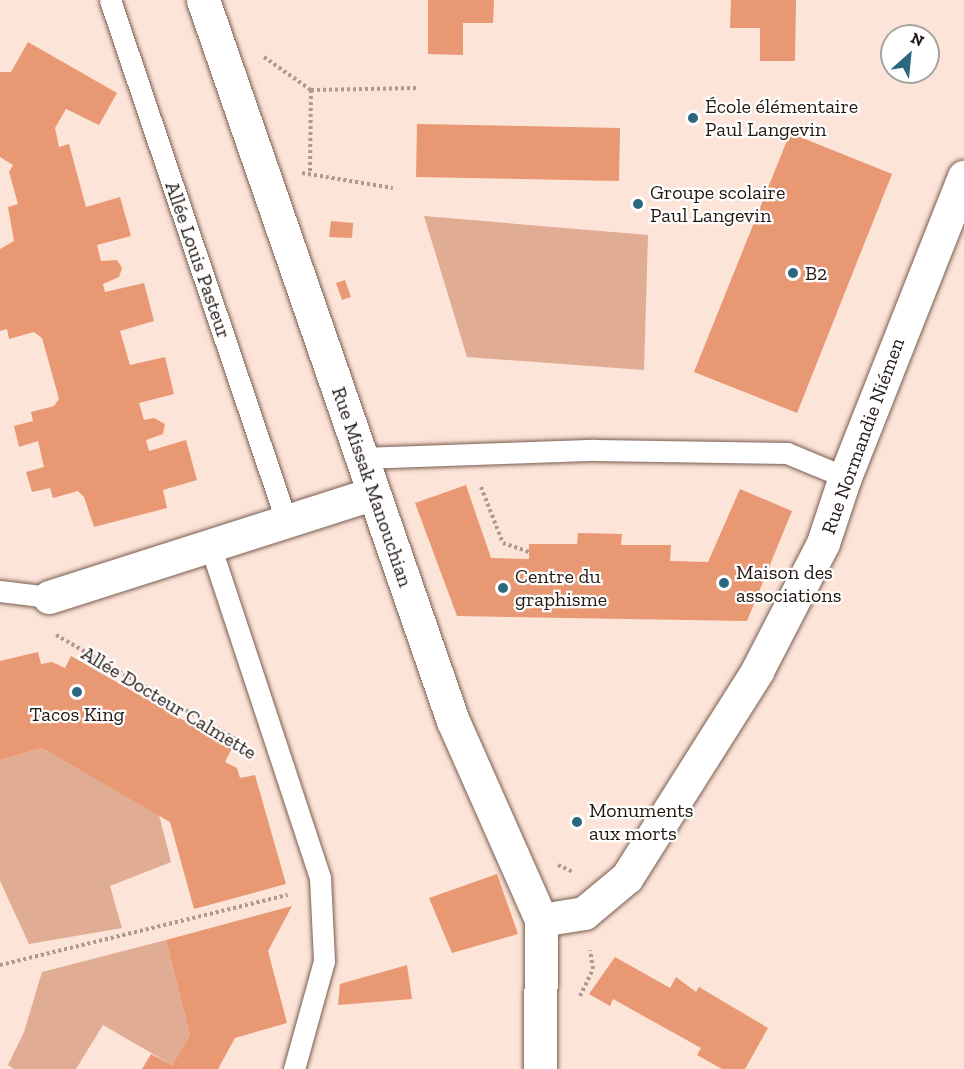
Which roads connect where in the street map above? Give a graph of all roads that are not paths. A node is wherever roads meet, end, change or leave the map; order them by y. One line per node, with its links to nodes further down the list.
1 (110, 0): 9 (lane, Allée Louis Pasteur)
2 (184, 0): 4 (street, Rue Missak Manouchian)
3 (203, 0): 4 (street, Rue Missak Manouchian)
4 (218, 48): 6 (street, Rue Missak Manouchian)
5 (964, 177): 7 (street, Rue Normandie Niémen)
6 (361, 458): 7 (lane); 8 (street, Rue Missak Manouchian)
7 (845, 477): 13 (street, Rue Normandie Niémen)
8 (374, 493): 9 (street); 13 (street, Rue Missak Manouchian)
9 (286, 520): 10 (street)
10 (210, 545): 12 (street); 14 (lane, Allée Docteur Calmette)
11 (0, 591): 12 (lane)
12 (49, 597)
13 (541, 920): 15 (street)
14 (294, 1069)
15 (540, 1069)

